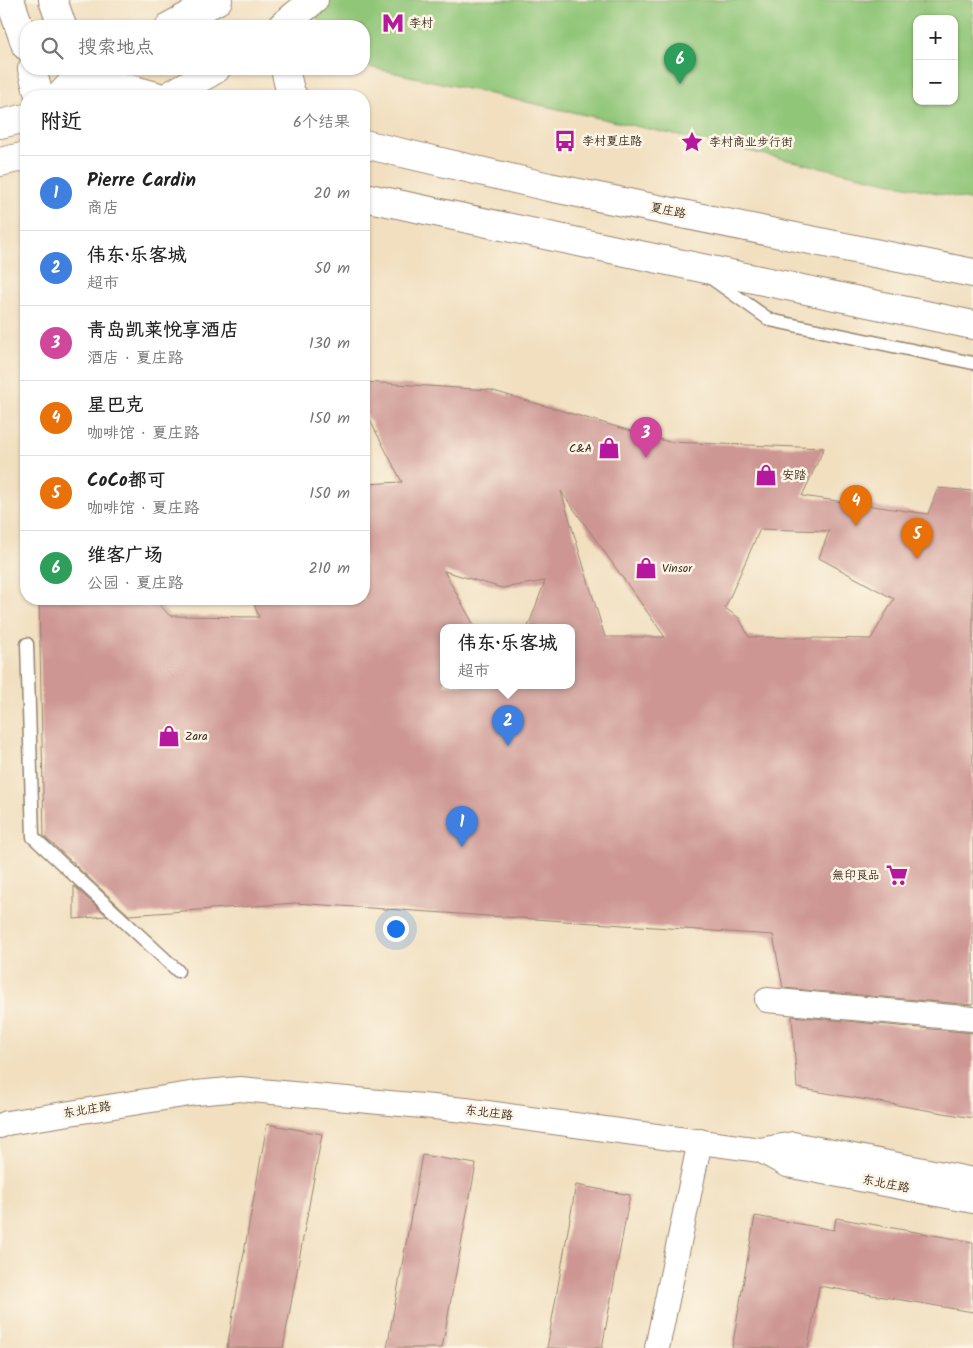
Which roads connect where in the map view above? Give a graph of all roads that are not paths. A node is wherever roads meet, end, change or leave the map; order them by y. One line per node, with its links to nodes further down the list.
1 (10, 0): 9 (main road)
2 (53, 0): 5 (main road)
3 (218, 0): 6 (main road)
4 (312, 1): 7 (main road); 8 (main road)
5 (60, 20)
6 (181, 20)
7 (289, 20)
8 (301, 20)
9 (20, 29)
10 (34, 75): 14 (main road)
11 (206, 75): 17 (main road)
12 (287, 75): 18 (main road)
13 (82, 77): 15 (main road); 16 (main road)
14 (37, 90)
15 (67, 90)
16 (133, 90)
17 (179, 90)
18 (291, 90)
19 (20, 119): 20 (main road)
20 (0, 124)
21 (371, 143): 26 (main road, 夏庄路)
22 (20, 157): 23 (main road)
23 (0, 162)
24 (370, 198): 25 (main road)
25 (695, 266): 27 (main road); 28 (lane)
26 (973, 273)
27 (973, 325)
28 (973, 363)
29 (27, 644): 30 (lane)
30 (178, 972)
31 (767, 1000): 32 (street)
32 (973, 1019)
33 (0, 1126): 34 (street, 东北庄路)
34 (700, 1141): 35 (street, 东北庄路); 38 (street)
35 (760, 1150): 36 (street); 37 (street, 东北庄路)
36 (973, 1180)
37 (973, 1201)
38 (657, 1348)

